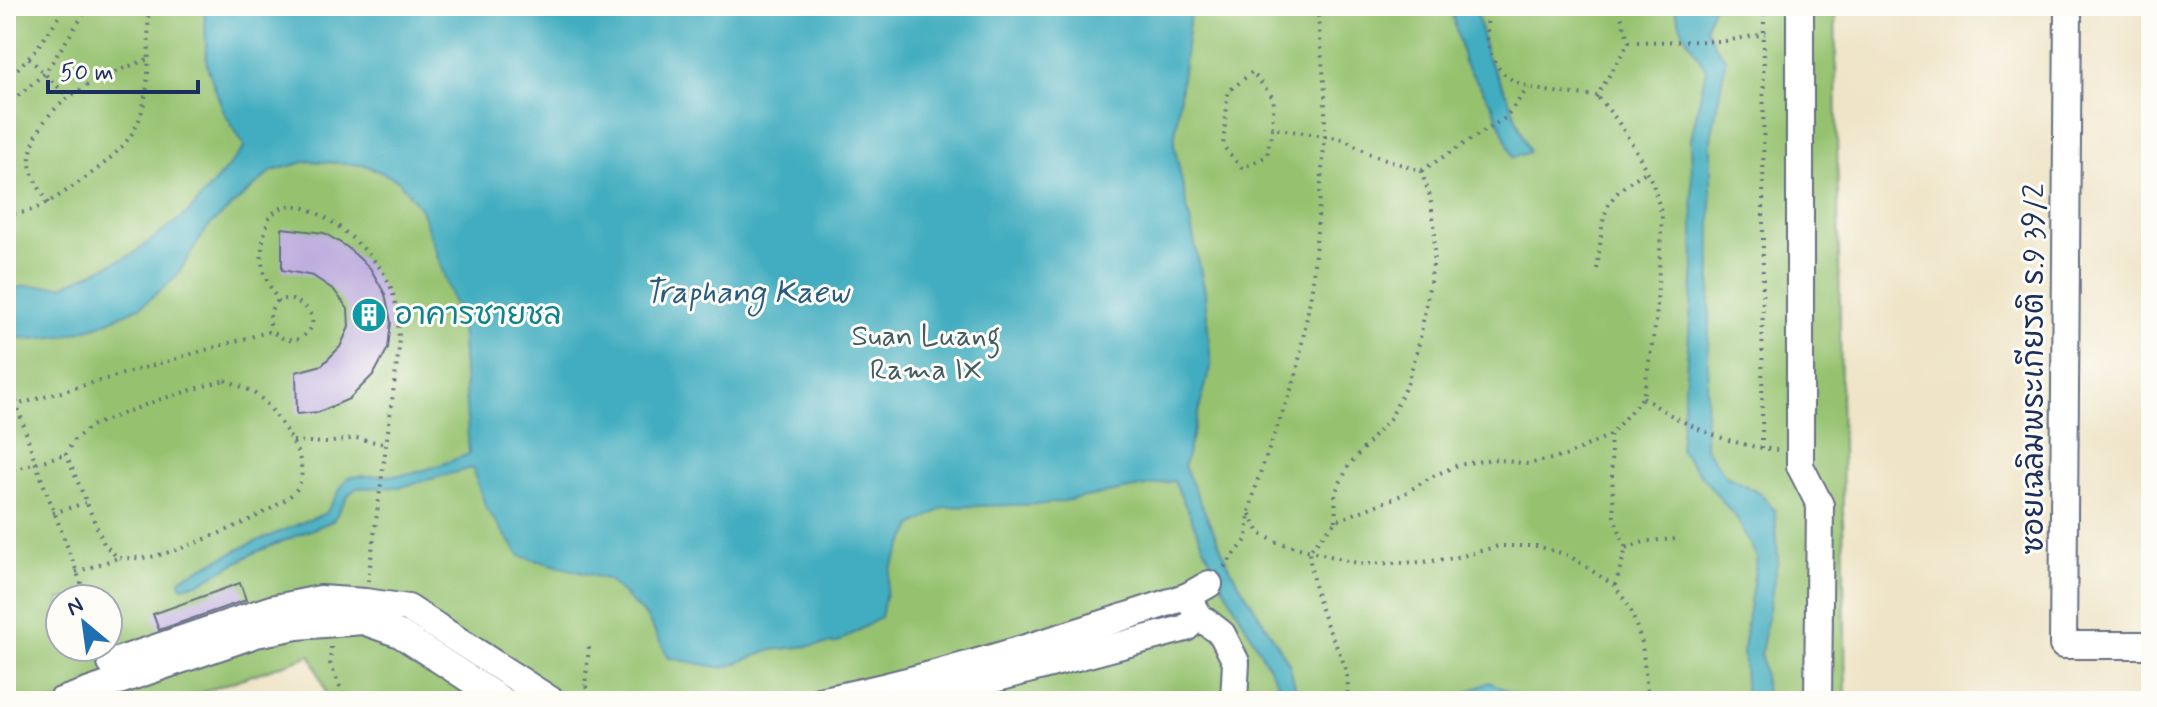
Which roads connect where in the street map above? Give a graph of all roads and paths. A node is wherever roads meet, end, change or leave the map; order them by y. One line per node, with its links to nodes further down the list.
1 (64, 6): 12 (path)
2 (89, 6): 14 (path)
3 (148, 6): 13 (path)
4 (1317, 6): 21 (path)
5 (1489, 6): 16 (path)
6 (1618, 6): 11 (path)
7 (1764, 6): 10 (path)
8 (1800, 6): 37 (street)
9 (2068, 6): 55 (street, ซอยเฉลิมพระเกียรติ ร.9 39/2)
10 (1765, 34): 11 (path); 36 (path)
11 (1629, 42): 18 (path)
12 (29, 58): 14 (path); 15 (path)
13 (148, 59): 17 (path); 24 (path)
14 (45, 73): 17 (path); 19 (path)
15 (6, 80)
16 (1528, 88): 18 (path); 22 (path)
17 (67, 96): 24 (path)
18 (1597, 96): 23 (path)
19 (6, 106)
20 (1272, 128): 20 (path); 21 (path)
21 (1325, 135): 22 (path); 42 (path)
22 (1421, 171): 44 (path)
23 (1646, 172): 26 (path); 30 (path)
24 (48, 203): 25 (path)
25 (6, 214)
26 (1597, 269)
27 (279, 302): 28 (path); 28 (path); 35 (path)
28 (271, 331): 31 (path)
29 (6, 371): 31 (path)
30 (1643, 397): 33 (path); 36 (path)
31 (15, 405): 32 (path); 39 (path)
32 (6, 408)
33 (1610, 435): 44 (path); 46 (path)
34 (292, 441): 35 (path); 38 (path); 48 (path)
35 (385, 444): 53 (path)
36 (1762, 448): 37 (path)
37 (1800, 452): 70 (street)
38 (66, 454): 39 (path); 41 (path)
39 (36, 464): 40 (path); 43 (path)
40 (6, 472)
41 (85, 503): 43 (path); 48 (path)
42 (1249, 512): 47 (path); 52 (path)
43 (53, 513): 49 (path)
44 (1336, 521): 47 (path)
45 (1676, 539): 46 (path)
46 (1626, 548): 51 (path)
47 (1309, 551): 51 (path); 68 (path)
48 (118, 558): 49 (path)
49 (76, 572): 50 (path)
50 (80, 583)
51 (1615, 586): 69 (path)
52 (1199, 599): 65 (street); 66 (street); 67 (street)
53 (365, 602): 57 (street); 62 (street)
54 (332, 623): 59 (street); 60 (path); 61 (street)
55 (2151, 645)
56 (589, 647): 58 (path)
57 (124, 659)
58 (585, 685): 63 (path); 64 (path)
59 (61, 701)
60 (346, 701)
61 (503, 701)
62 (552, 701)
63 (580, 701)
64 (594, 701)
65 (819, 701)
66 (911, 701)
67 (1234, 701)
68 (1346, 701)
69 (1648, 701)
70 (1818, 701)

